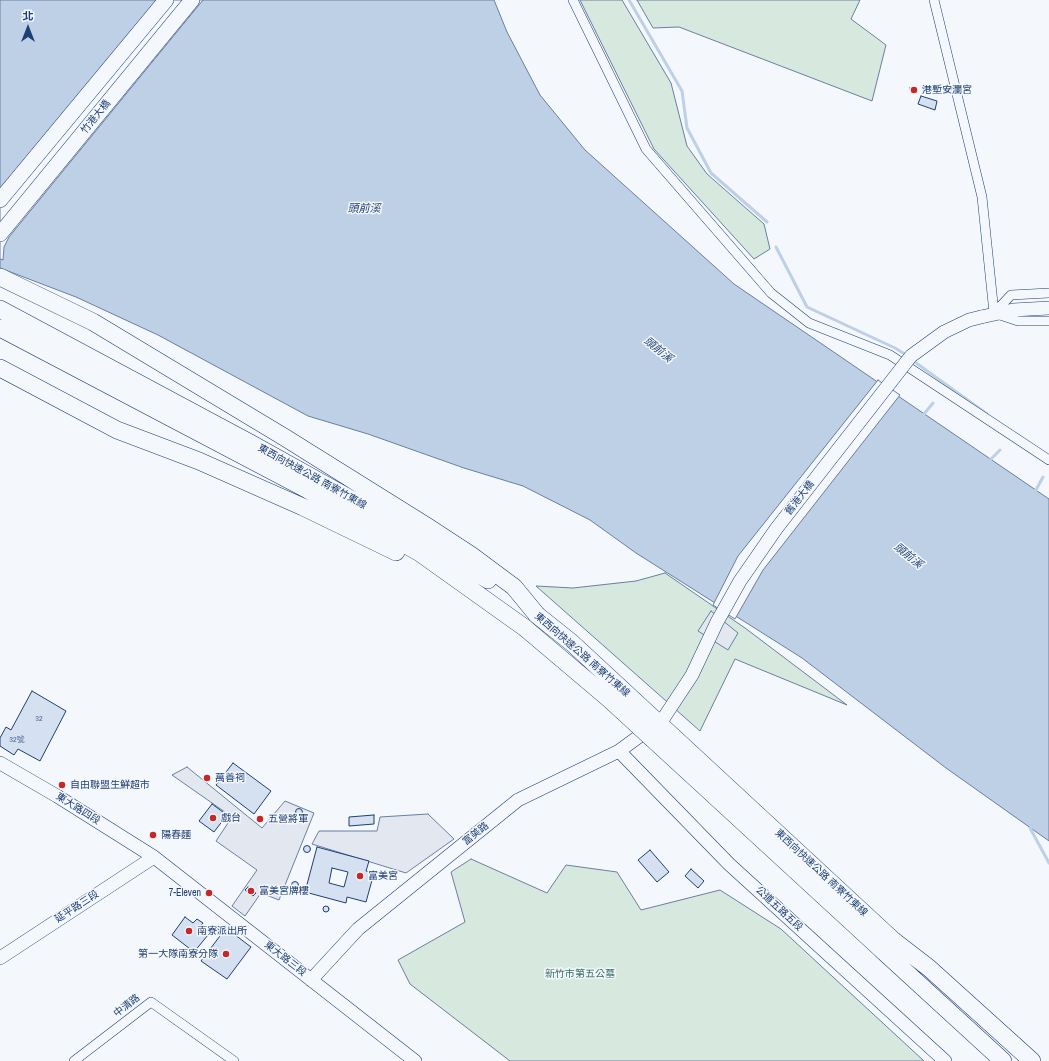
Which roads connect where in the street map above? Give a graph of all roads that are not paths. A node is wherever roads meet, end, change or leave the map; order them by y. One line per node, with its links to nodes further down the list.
1 (166, 0): 5 (main road, 竹港大橋)
2 (192, 0): 6 (main road, 竹港大橋)
3 (573, 0): 15 (street)
4 (934, 0): 11 (street)
5 (0, 200)
6 (0, 234)
7 (0, 277): 16 (highway)
8 (1049, 293): 11 (street)
9 (1049, 308): 11 (main road, 舊港大橋)
10 (0, 309): 16 (highway, 東西向快速公路 南寮竹東線)
11 (987, 315): 12 (street); 18 (main road, 舊港大橋, bridge)
12 (1049, 322)
13 (0, 328): 17 (highway, 東西向快速公路 南寮竹東線)
14 (0, 368): 17 (highway)
15 (1049, 460)
16 (537, 615): 22 (highway, 東西向快速公路 南寮竹東線, bridge)
17 (525, 628): 22 (highway, 東西向快速公路 南寮竹東線, bridge)
18 (664, 719): 19 (main road, 富美路)
19 (619, 750): 24 (main road, 富美路); 28 (main road, 公道五路五段)
20 (0, 763): 21 (main road, 東大路四段)
21 (154, 857): 23 (main road, 延平路三段); 24 (main road, 東大路三段)
22 (888, 946): 29 (highway, 東西向快速公路 南寮竹東線); 30 (highway, 東西向快速公路 南寮竹東線)
23 (0, 958)
24 (311, 980): 27 (main road, 東大路三段)
25 (74, 1061): 26 (street, 中清路)
26 (234, 1061)
27 (415, 1061)
28 (945, 1061)
29 (1003, 1061)
30 (1032, 1061)

